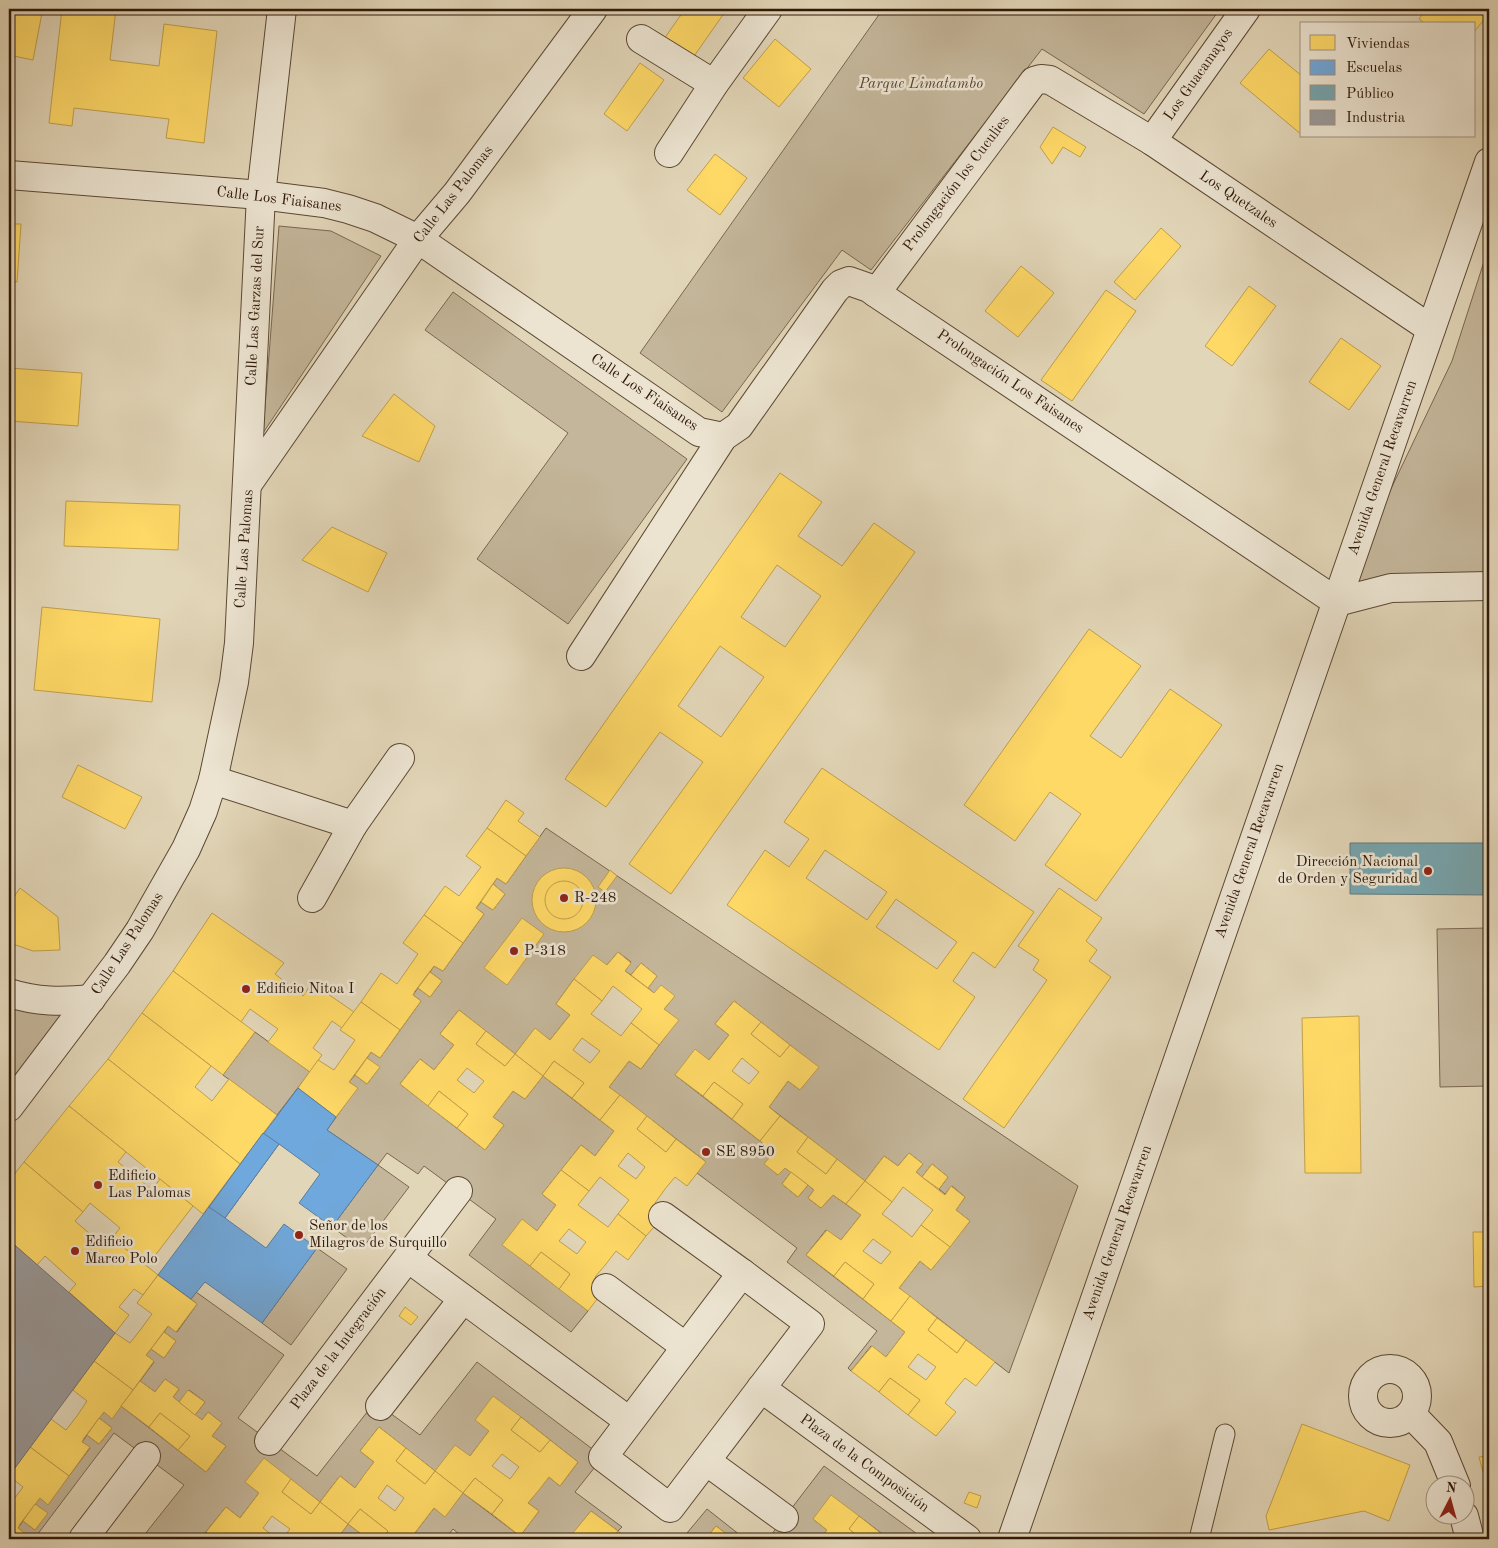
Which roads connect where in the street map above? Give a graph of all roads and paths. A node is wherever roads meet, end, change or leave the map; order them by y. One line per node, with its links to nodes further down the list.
1 (282, 9): 12 (street, Calle Las Garzas del Sur)
2 (593, 9): 13 (street, Calle Las Palomas)
3 (768, 9): 7 (street)
4 (1246, 9): 8 (street, Los Guacamayos)
5 (641, 39): 7 (street)
6 (1041, 79): 8 (street, Los Quetzales); 14 (street, Prolongación los Cuculies)
7 (714, 84): 9 (street)
8 (1152, 141): 15 (street, Los Quetzales)
9 (668, 153)
10 (1489, 162): 15 (street, Avenida General Recavarren)
11 (9, 176): 12 (street, Calle Los Fiaisanes)
12 (262, 195): 13 (street, Calle Los Fiaisanes); 17 (street, Calle Las Garzas del Sur)
13 (418, 239): 16 (street, Calle Los Fiaisanes); 17 (street, Calle Las Palomas)
14 (876, 293): 16 (street, Prolongación Los Faisanes); 19 (street, Prolongación Los Faisanes)
15 (1431, 329): 19 (street, Avenida General Recavarren)
16 (723, 437): 20 (street, Prolongación Los Faisanes)
17 (247, 485): 22 (street, Calle Las Palomas)
18 (1489, 586): 19 (street)
19 (1337, 602): 48 (street, Avenida General Recavarren)
20 (581, 656)
21 (400, 758): 23 (street)
22 (213, 780): 23 (street); 26 (street, Calle Las Palomas)
23 (353, 825): 24 (street)
24 (312, 898)
25 (9, 993): 26 (street)
26 (91, 999): 27 (street, Calle Las Palomas)
27 (9, 1107)
28 (458, 1191): 30 (street, Plaza de la Integración)
29 (663, 1216): 31 (street)
30 (408, 1258): 33 (street); 40 (street, Plaza de la Integración)
31 (742, 1274): 34 (street); 35 (street)
32 (606, 1288): 34 (street)
33 (463, 1299): 36 (street); 38 (street)
34 (686, 1347): 38 (street)
35 (761, 1388): 42 (street); 47 (street, Plaza de la Composición)
36 (380, 1406)
37 (1411, 1414): 43 (street)
38 (629, 1421): 42 (street)
39 (1225, 1434): 49 (lane)
40 (269, 1440)
41 (146, 1456): 46 (street)
42 (706, 1461): 44 (street)
43 (1452, 1476)
44 (784, 1518)
45 (1467, 1526): 50 (street)
46 (83, 1539)
47 (967, 1539)
48 (1012, 1539)
49 (1199, 1539)
50 (1470, 1539)

